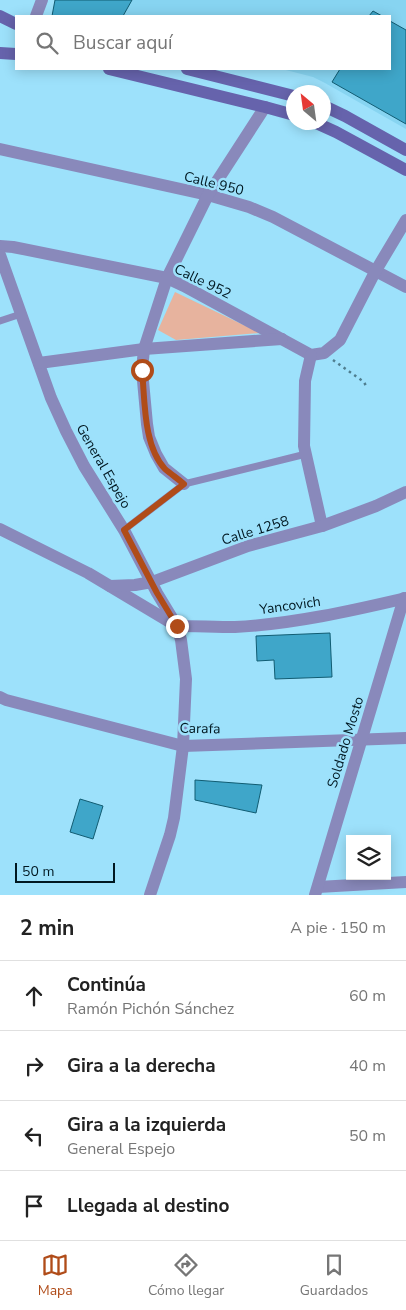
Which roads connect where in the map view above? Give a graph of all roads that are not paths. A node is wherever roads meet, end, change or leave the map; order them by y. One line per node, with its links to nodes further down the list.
1 (42, 0): 2 (street)
2 (36, 15)
3 (0, 16): 4 (main road)
4 (15, 24)
5 (0, 53): 6 (main road)
6 (15, 54)
7 (113, 70): 10 (main road)
8 (191, 70): 9 (main road)
9 (286, 94)
10 (265, 106): 12 (main road); 17 (street)
11 (331, 109): 15 (main road)
12 (286, 113)
13 (331, 130): 16 (main road)
14 (0, 149): 17 (street, Calle 950)
15 (406, 150)
16 (406, 170)
17 (208, 195): 21 (street, Calle 950); 22 (street)
18 (406, 220): 21 (street)
19 (0, 246): 22 (street, Calle 952)
20 (0, 256): 24 (street, General Espejo)
21 (375, 272): 23 (street, Calle 950); 28 (street)
22 (167, 278): 26 (street, Calle 952); 27 (street)
23 (406, 287)
24 (21, 314): 25 (lane); 29 (street, General Espejo)
25 (0, 322)
26 (282, 339): 27 (street); 28 (street, Calle 952)
27 (144, 348): 29 (street); 31 (street)
28 (318, 354): 30 (street)
29 (39, 363): 35 (street, General Espejo)
30 (306, 454): 31 (lane); 33 (street)
31 (184, 484): 35 (lane)
32 (406, 492): 33 (street, Calle 1258)
33 (322, 526): 36 (street, Calle 1258)
34 (0, 529): 37 (street)
35 (124, 530): 36 (street, General Espejo)
36 (152, 582): 37 (street, Calle 1258); 39 (street, General Espejo)
37 (110, 586): 39 (street)
38 (405, 598): 39 (street, Yancovich); 41 (street, Soldado Mosto)
39 (177, 626): 43 (street, General Espejo)
40 (0, 697): 43 (street, Carafa)
41 (361, 738): 42 (street, Carafa); 43 (street, Carafa); 45 (street, Soldado Mosto)
42 (406, 738)
43 (183, 746): 46 (street, General Espejo)
44 (406, 882): 45 (street)
45 (317, 891)
46 (150, 895)

